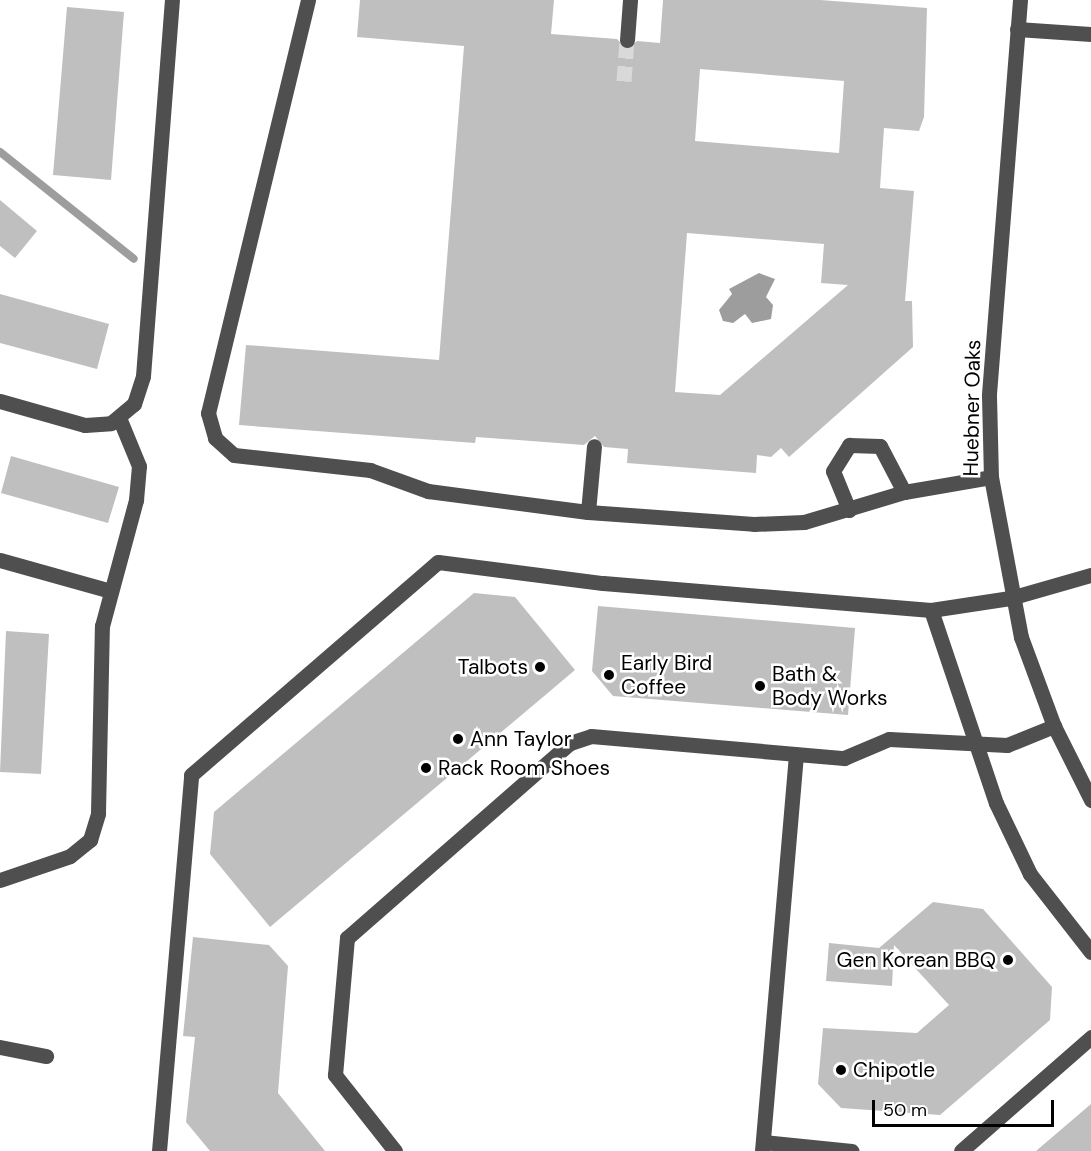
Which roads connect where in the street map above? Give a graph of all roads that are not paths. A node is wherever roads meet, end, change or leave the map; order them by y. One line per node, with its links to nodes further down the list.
1 (172, 0): 9 (street)
2 (308, 0): 14 (street)
3 (630, 0): 7 (street)
4 (1020, 0): 5 (street, Huebner Oaks)
5 (1017, 29): 6 (street); 11 (street, Huebner Oaks)
6 (1091, 33)
7 (627, 40)
8 (0, 401): 9 (street)
9 (120, 420): 17 (street)
10 (594, 446): 14 (street)
11 (991, 477): 12 (street); 18 (street, Huebner Oaks)
12 (904, 492): 13 (street); 13 (street)
13 (849, 510): 14 (street)
14 (588, 512)
15 (0, 560): 17 (street)
16 (1091, 575): 18 (street)
17 (111, 591): 24 (street)
18 (1010, 598): 19 (street); 20 (street, Huebner Oaks)
19 (931, 610): 21 (street); 30 (street)
20 (1054, 726): 21 (street); 23 (street, Huebner Oaks)
21 (973, 746): 22 (street); 25 (street)
22 (796, 754): 29 (street); 31 (street)
23 (1091, 800)
24 (0, 880)
25 (1091, 952)
26 (1091, 1037): 33 (street)
27 (0, 1047): 28 (street)
28 (46, 1056)
29 (763, 1146): 32 (street)
30 (159, 1151)
31 (395, 1151)
32 (852, 1151)
33 (961, 1151)

